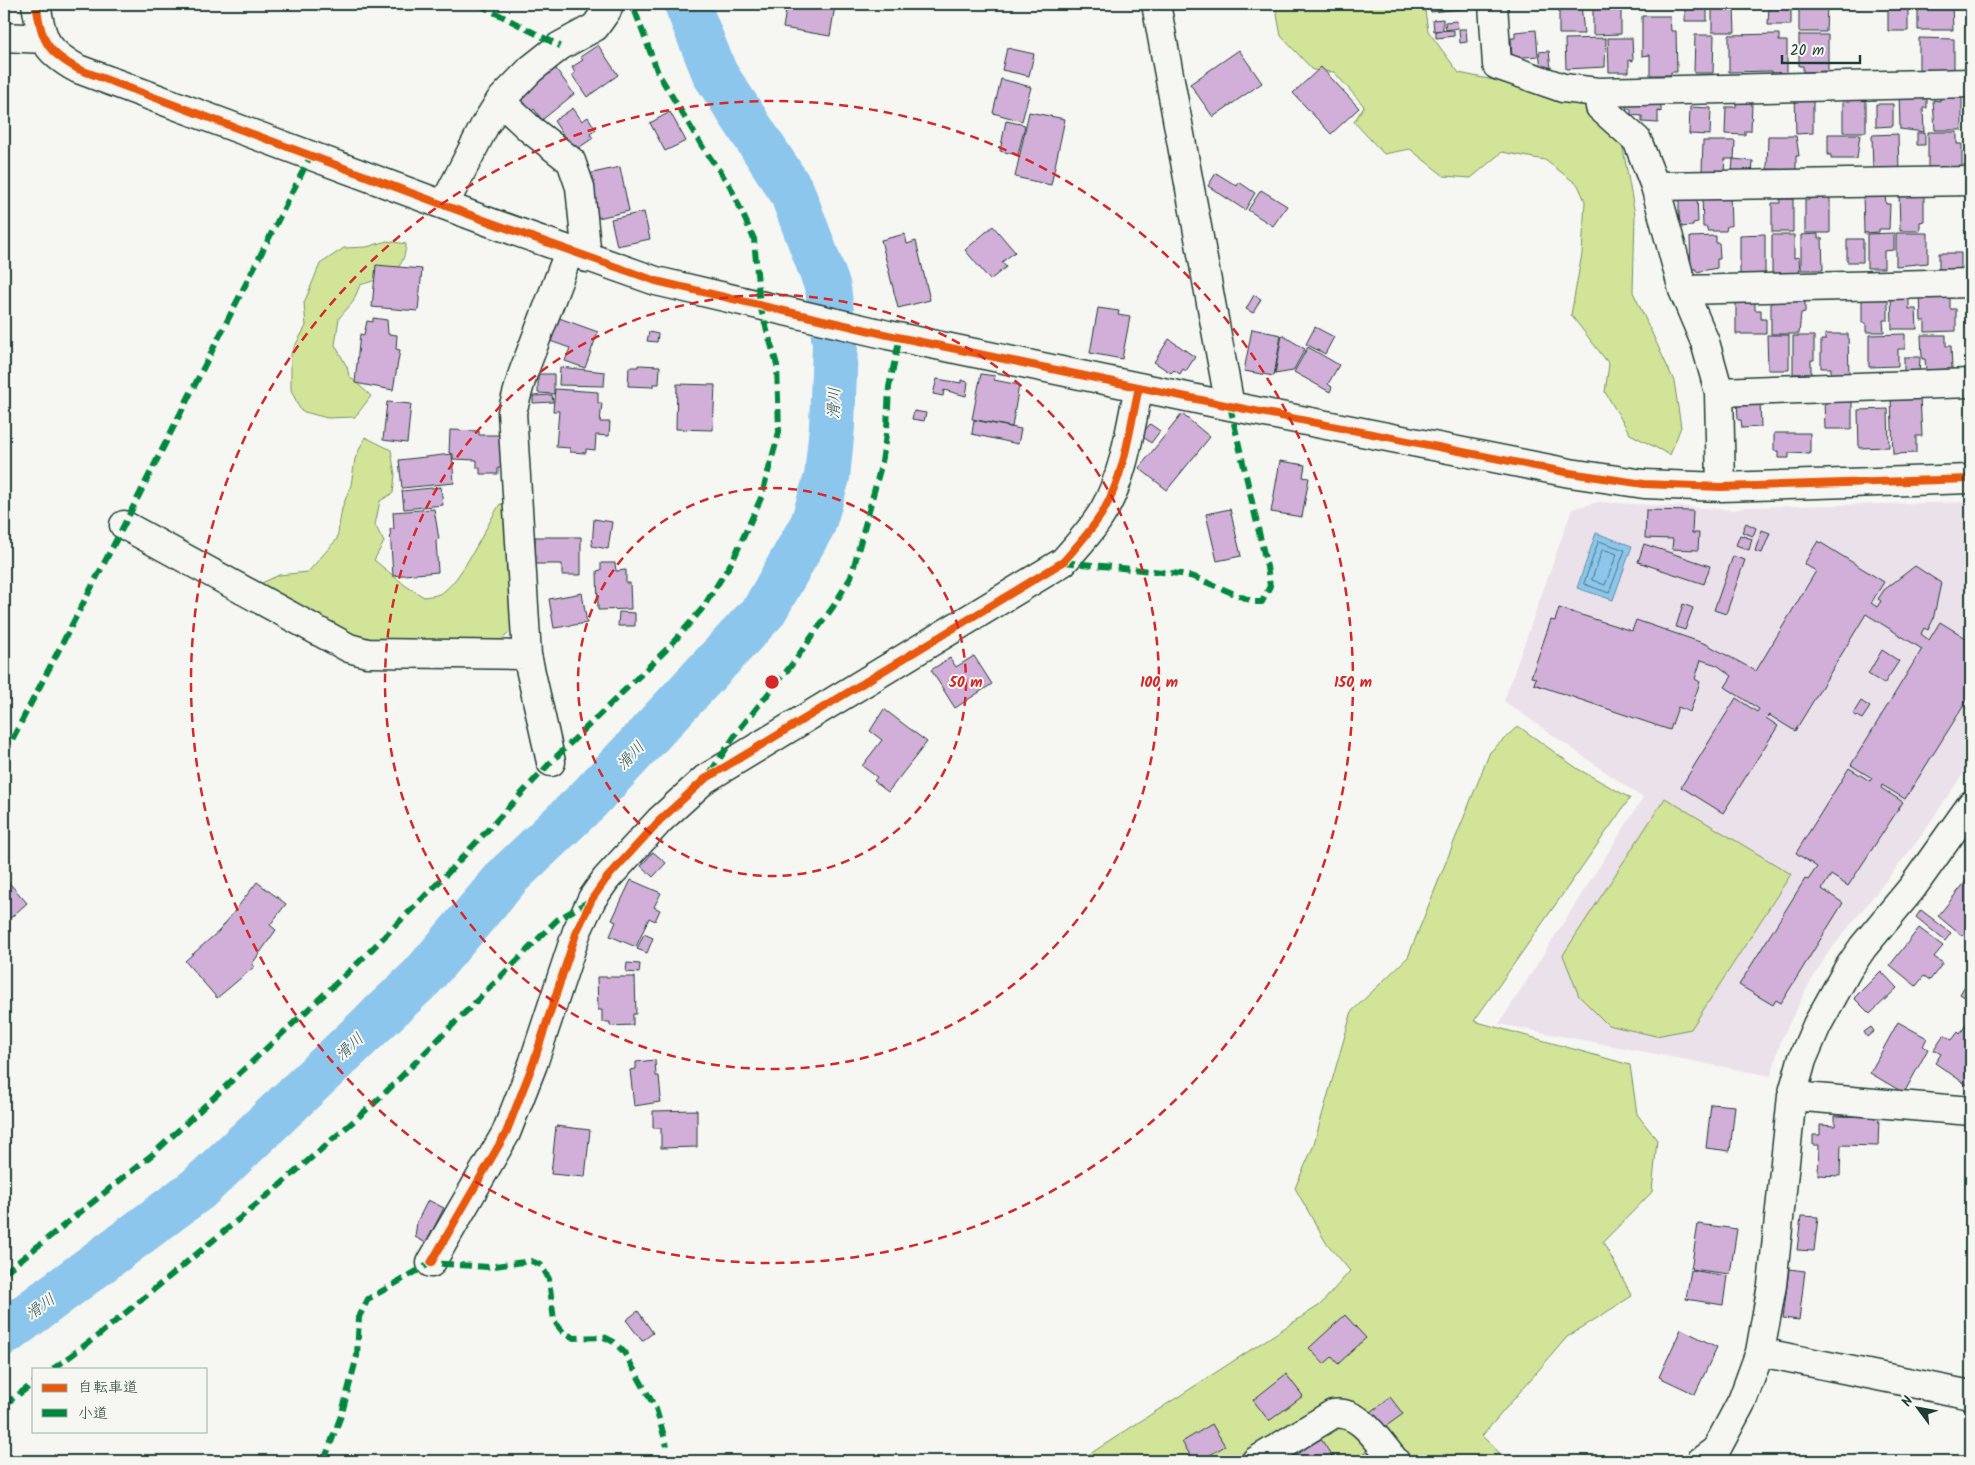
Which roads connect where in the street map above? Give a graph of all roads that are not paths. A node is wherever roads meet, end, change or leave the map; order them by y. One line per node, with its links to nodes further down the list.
1 (36, 4): 5 (street)
2 (609, 4): 9 (street)
3 (1156, 4): 19 (street)
4 (1493, 4): 8 (street)
5 (44, 39): 6 (street); 12 (street)
6 (6, 41)
7 (1971, 83): 8 (street)
8 (1598, 92): 11 (street)
9 (500, 101): 12 (street); 13 (street)
10 (1971, 182): 11 (street)
11 (1655, 186): 15 (street)
12 (444, 205): 13 (street)
13 (578, 255): 17 (street); 23 (street)
14 (1971, 283): 15 (street)
15 (1683, 290): 18 (street)
16 (1971, 383): 18 (street)
17 (1139, 387): 19 (street); 28 (street)
18 (1719, 392): 21 (street)
19 (1230, 406): 21 (street)
20 (1971, 480): 21 (street)
21 (1722, 487)
22 (124, 525): 23 (street)
23 (527, 655): 24 (street)
24 (551, 762)
25 (1971, 805): 26 (street)
26 (1792, 1096): 27 (street); 29 (street)
27 (1971, 1111)
28 (431, 1264)
29 (1760, 1352): 30 (street); 31 (street)
30 (1971, 1396)
31 (1712, 1457)
32 (1256, 1461): 33 (street)
33 (1396, 1461)

